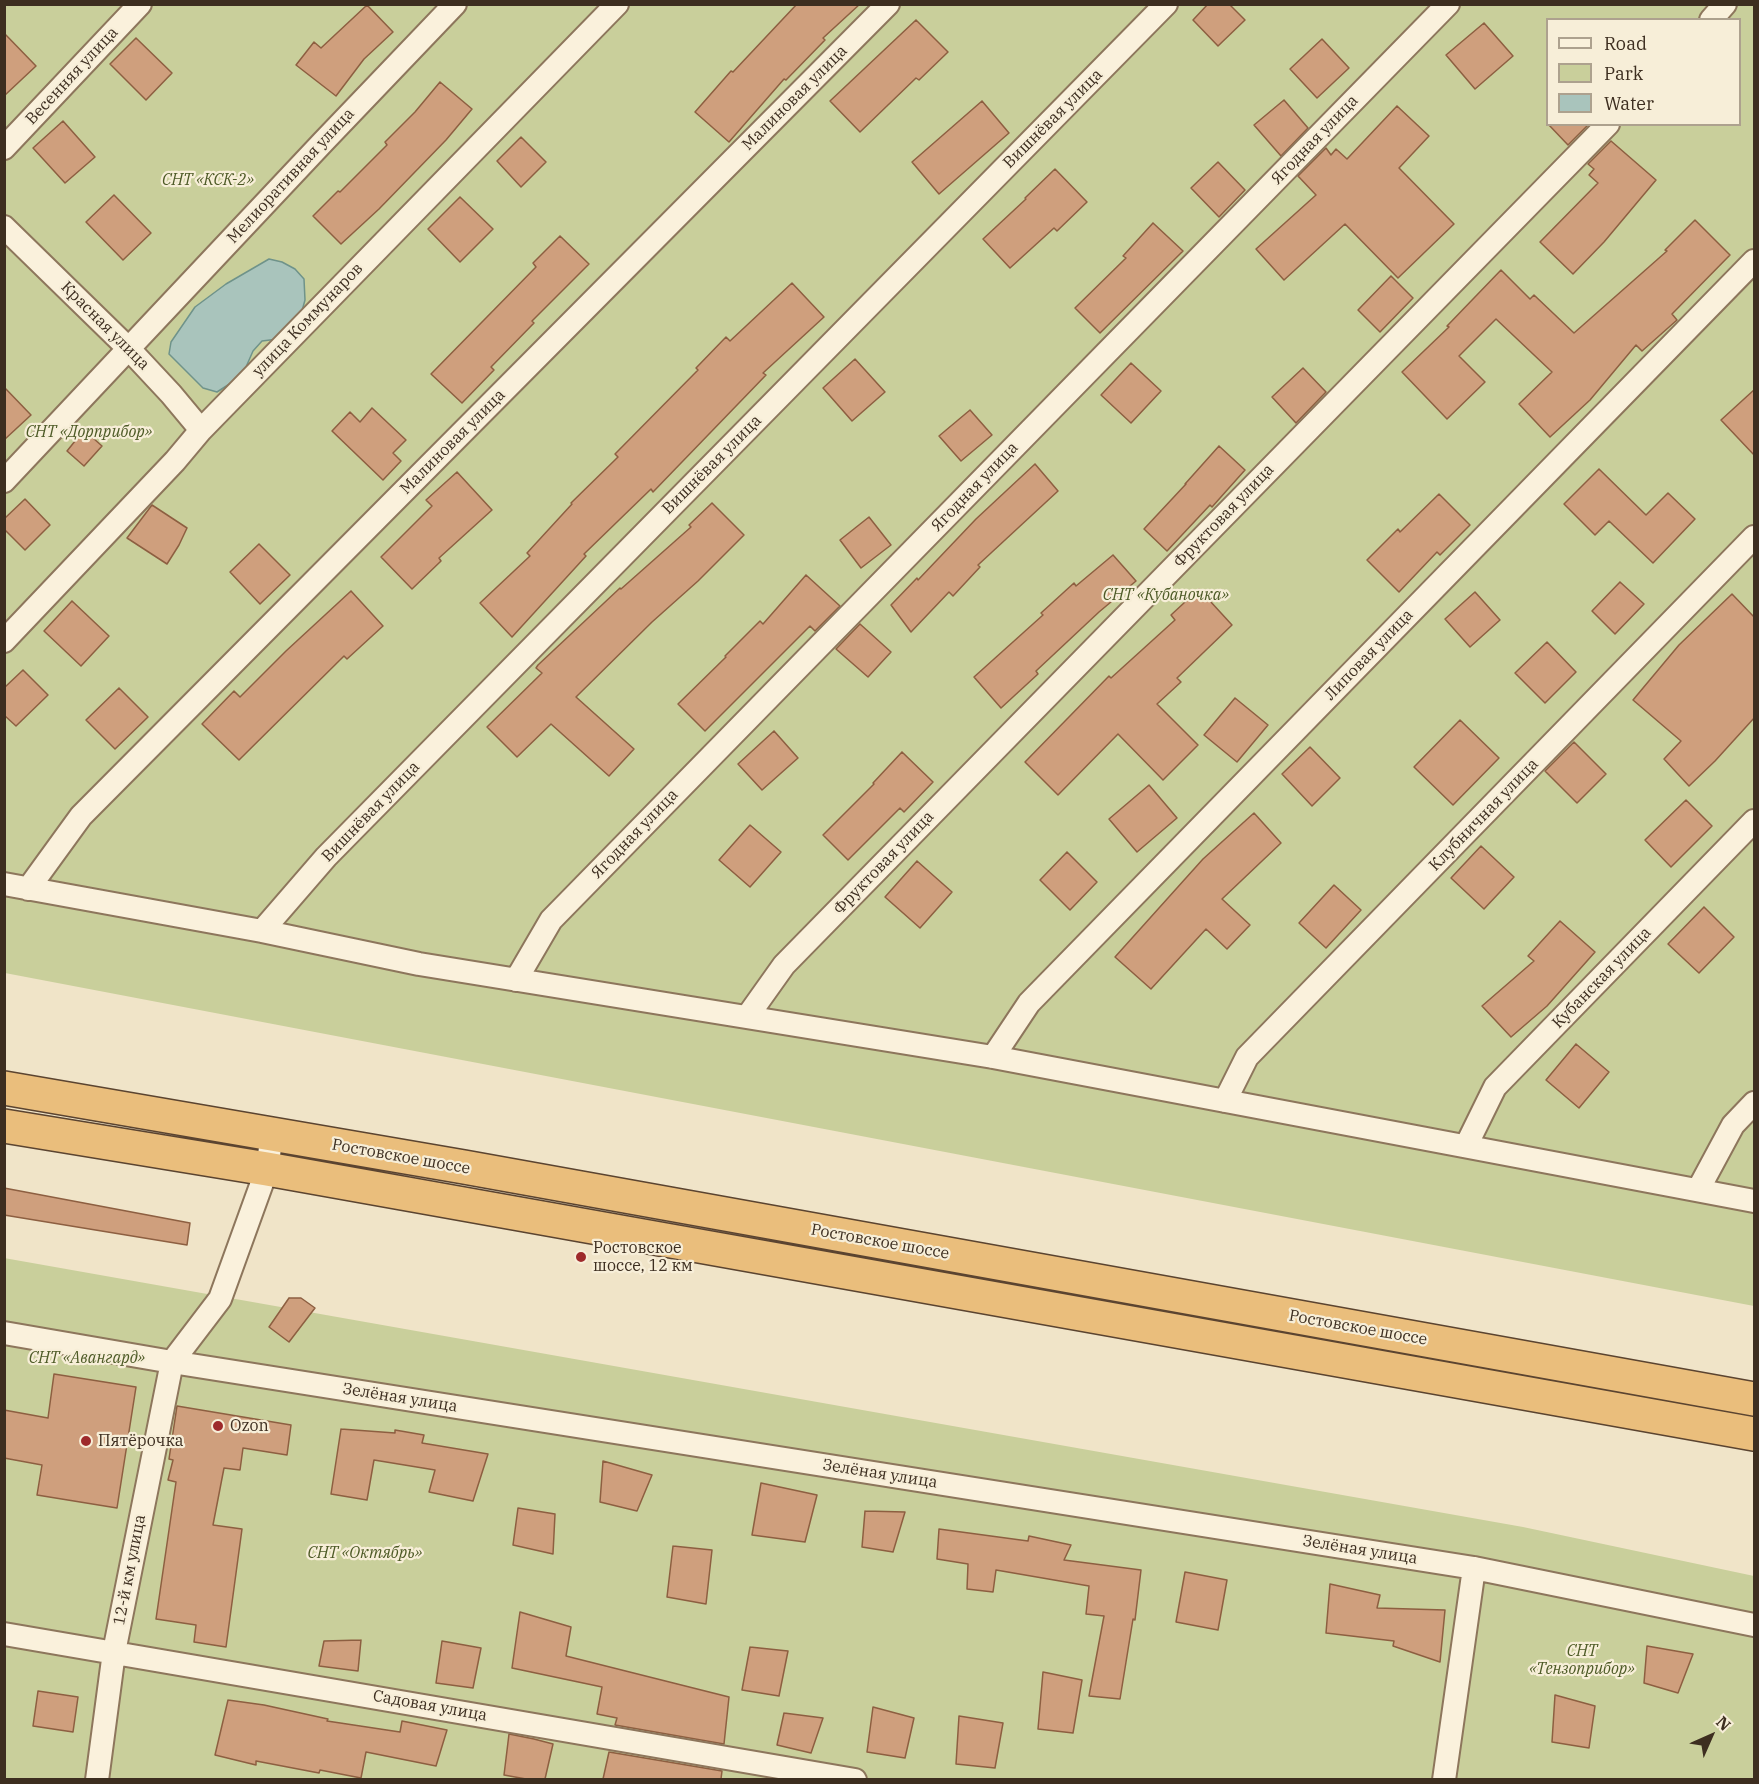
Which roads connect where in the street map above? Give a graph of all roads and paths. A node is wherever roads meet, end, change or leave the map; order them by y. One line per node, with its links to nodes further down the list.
1 (140, 4): 10 (street, Весенняя улица)
2 (455, 4): 13 (street, Мелиоративная улица)
3 (617, 4): 14 (street, улица Коммунаров)
4 (888, 4): 20 (street, Малиновая улица)
5 (1166, 4): 21 (street, Вишнёвая улица)
6 (1448, 4): 22 (street, Ягодная улица)
7 (1725, 4): 8 (street)
8 (1713, 18)
9 (1606, 126): 23 (street, Фруктовая улица)
10 (4, 148)
11 (4, 227): 13 (street, Красная улица)
12 (1755, 261): 24 (street, Липовая улица)
13 (129, 349): 14 (street, Красная улица); 15 (street, Мелиоративная улица)
14 (201, 430): 17 (street, улица Коммунаров)
15 (4, 480)
16 (1755, 537): 26 (street, Клубничная улица)
17 (4, 641)
18 (1755, 821): 30 (street, Кубанская улица)
19 (4, 884): 20 (street)
20 (28, 889): 21 (street)
21 (262, 931): 22 (street)
22 (516, 980): 23 (street)
23 (747, 1017): 24 (street)
24 (993, 1057): 26 (street)
25 (4, 1088): 29 (highway, Ростовское шоссе)
26 (1225, 1101): 30 (street)
27 (1755, 1103): 32 (street)
28 (4, 1126): 31 (highway)
29 (272, 1134): 31 (street); 36 (highway, Ростовское шоссе)
30 (1466, 1146): 32 (street)
31 (267, 1169): 35 (street); 37 (highway)
32 (1698, 1190): 33 (street)
33 (1755, 1200)
34 (4, 1334): 35 (street, Зелёная улица)
35 (172, 1362): 38 (street, Зелёная улица); 41 (street, 12-й км улица)
36 (1755, 1399)
37 (1755, 1434)
38 (1474, 1568): 39 (street, Зелёная улица); 44 (street)
39 (1755, 1625)
40 (4, 1634): 41 (street, Садовая улица)
41 (114, 1652): 42 (street, 12-й км улица); 43 (street, Садовая улица)
42 (97, 1779)
43 (855, 1779)
44 (1444, 1779)

